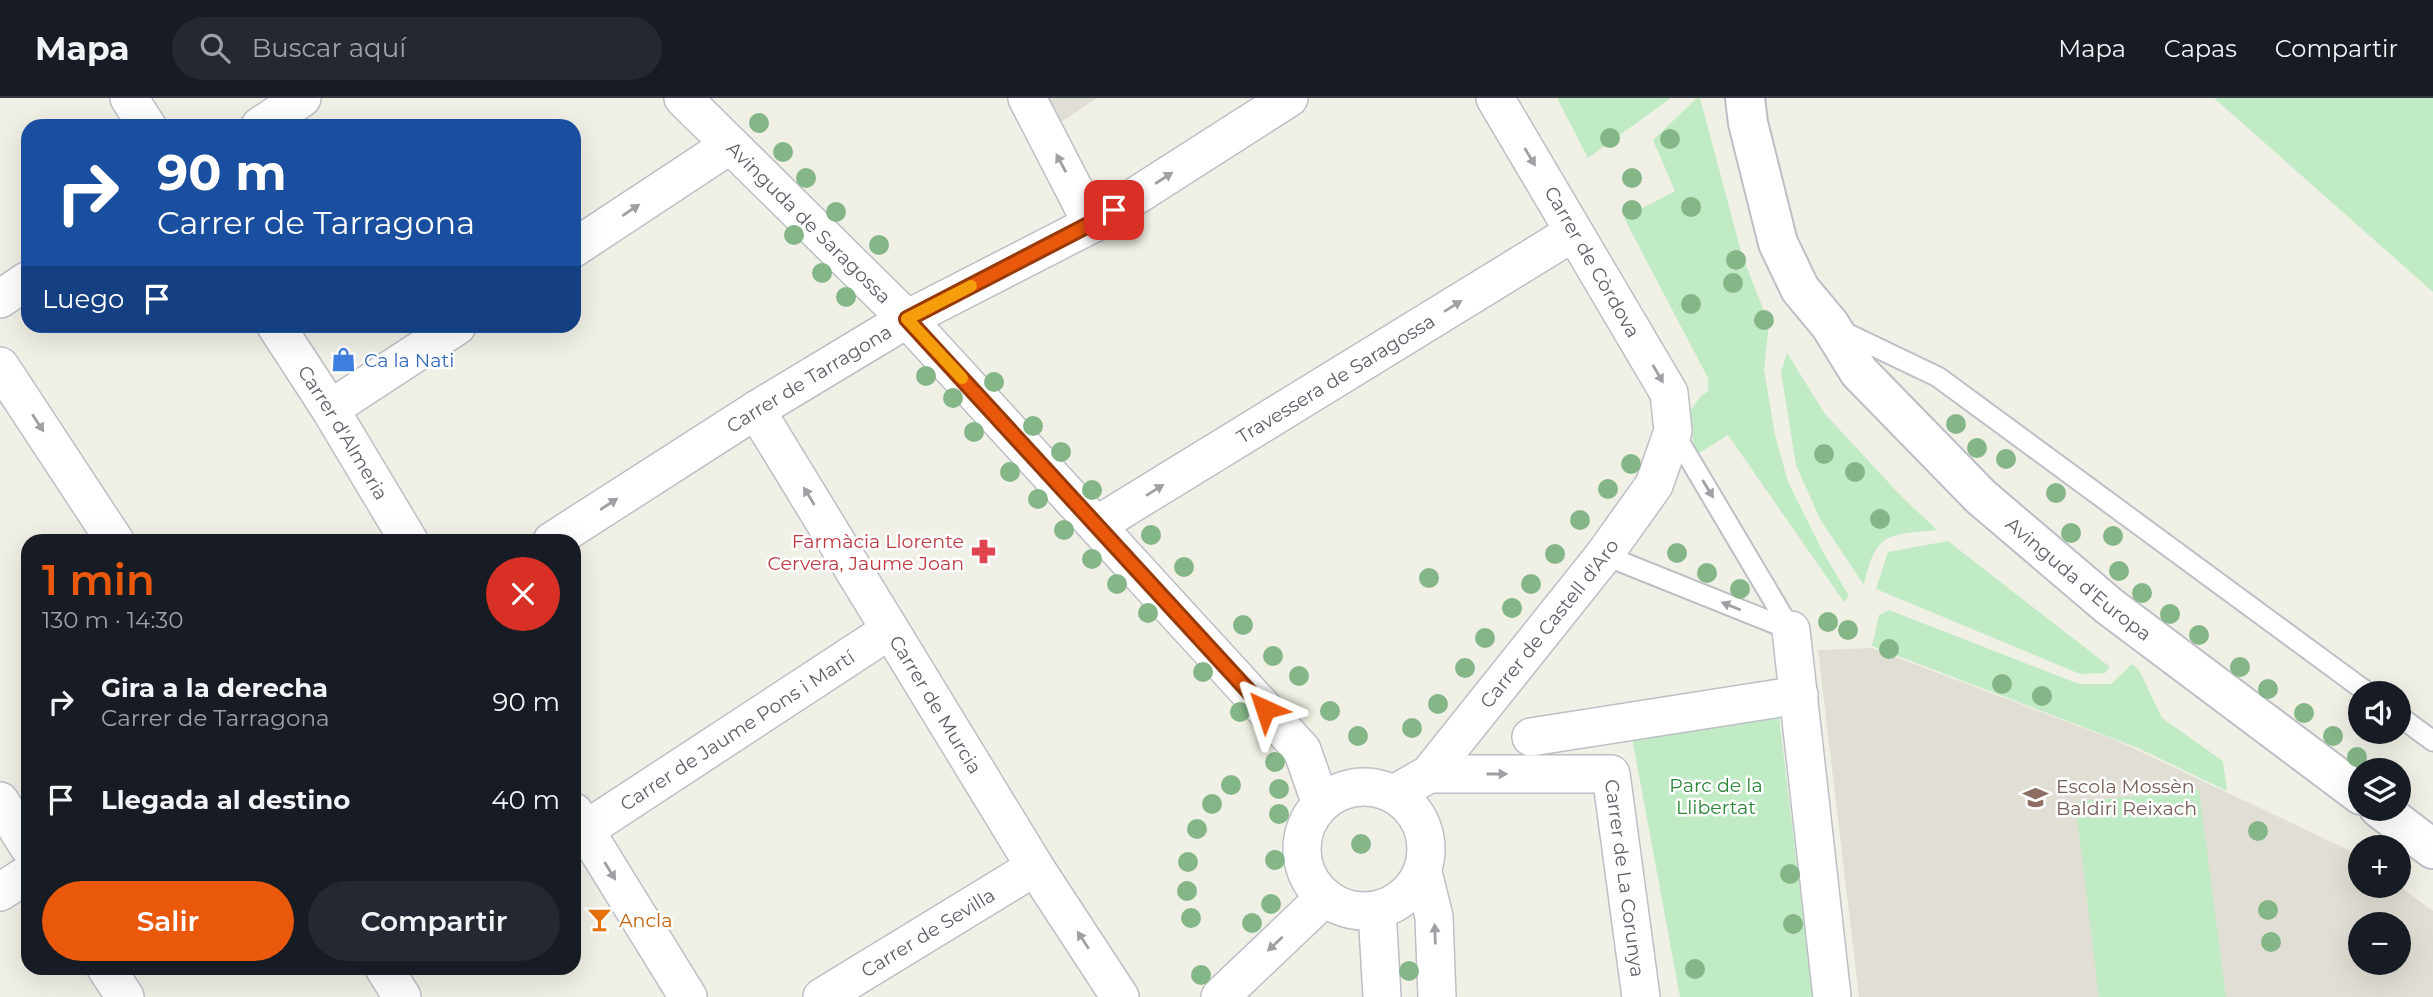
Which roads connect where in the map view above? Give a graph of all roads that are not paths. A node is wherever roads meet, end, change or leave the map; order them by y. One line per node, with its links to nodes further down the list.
1 (129, 98): 8 (street)
2 (302, 98): 9 (street)
3 (682, 98): 10 (street, Avinguda de Saragossa)
4 (1027, 98): 11 (street, one-way to 4)
5 (1289, 98): 11 (street, Carrer de Tarragona, one-way to 5)
6 (1495, 98): 12 (street, Carrer de Còrdova, one-way to 12)
7 (1745, 98): 17 (street, Avinguda d'Europa)
8 (142, 119)
9 (270, 119)
10 (730, 145): 13 (street, one-way to 10); 16 (street, Avinguda de Saragossa)
11 (1092, 223): 16 (street, Carrer de Tarragona)
12 (1574, 232): 23 (street, Carrer de Còrdova, one-way to 23); 24 (street, Travessera de Saragossa, one-way to 12)
13 (581, 243)
14 (21, 284): 15 (street)
15 (0, 299)
16 (907, 319): 22 (street, Carrer de Tarragona); 24 (street, Avinguda de Saragossa)
17 (1830, 325): 31 (lane, Avinguda d'Europa); 38 (street, Avinguda d'Europa)
18 (281, 333): 21 (street, Carrer d'Almeria)
19 (446, 333): 21 (street)
20 (0, 366): 25 (street, one-way to 25)
21 (330, 409): 26 (street, Carrer d'Almeria)
22 (756, 410): 27 (street, Carrer de Tarragona, one-way to 22); 29 (street, Carrer de Murcia, one-way to 22)
23 (1673, 431): 28 (street, Carrer de Castell d'Aro); 30 (lane, one-way to 30)
24 (1097, 526): 36 (street, Avinguda de Saragossa)
25 (110, 534)
26 (405, 534)
27 (563, 534)
28 (1604, 555): 30 (lane, one-way to 28); 37 (street, Carrer de Castell d'Aro)
29 (890, 630): 43 (street, Carrer de Jaume Pons i Martí); 48 (street, Carrer de Murcia)
30 (1791, 630): 32 (street)
31 (2352, 681)
32 (1799, 695): 34 (street); 65 (street)
33 (2411, 725): 35 (lane)
34 (1531, 737)
35 (2433, 741)
36 (1302, 750): 39 (street, Avinguda de Saragossa); 42 (street, Avinguda de Saragossa)
37 (1429, 774): 40 (street, Carrer de Castell d'Aro); 64 (street, Carrer de La Corunya, one-way to 64)
38 (2348, 785)
39 (1357, 787): 40 (street); 42 (street)
40 (1394, 794): 49 (street)
41 (0, 801): 46 (street)
42 (1321, 804): 52 (street)
43 (581, 820)
44 (2396, 821): 47 (street)
45 (581, 824): 58 (street, one-way to 58)
46 (21, 835)
47 (2433, 849)
48 (1035, 867): 59 (street, Carrer de Sevilla); 60 (street, Carrer de Murcia, one-way to 48)
49 (1423, 872): 53 (street); 63 (street, one-way to 49)
50 (21, 878): 51 (street)
51 (0, 891)
52 (1325, 897): 53 (street); 61 (street, one-way to 61)
53 (1377, 910): 62 (street)
54 (111, 975): 56 (street)
55 (388, 975): 57 (street)
56 (125, 997)
57 (402, 997)
58 (688, 997)
59 (822, 997)
60 (1120, 997)
61 (1220, 997)
62 (1382, 997)
63 (1437, 997)
64 (1641, 997)
65 (1832, 997)

